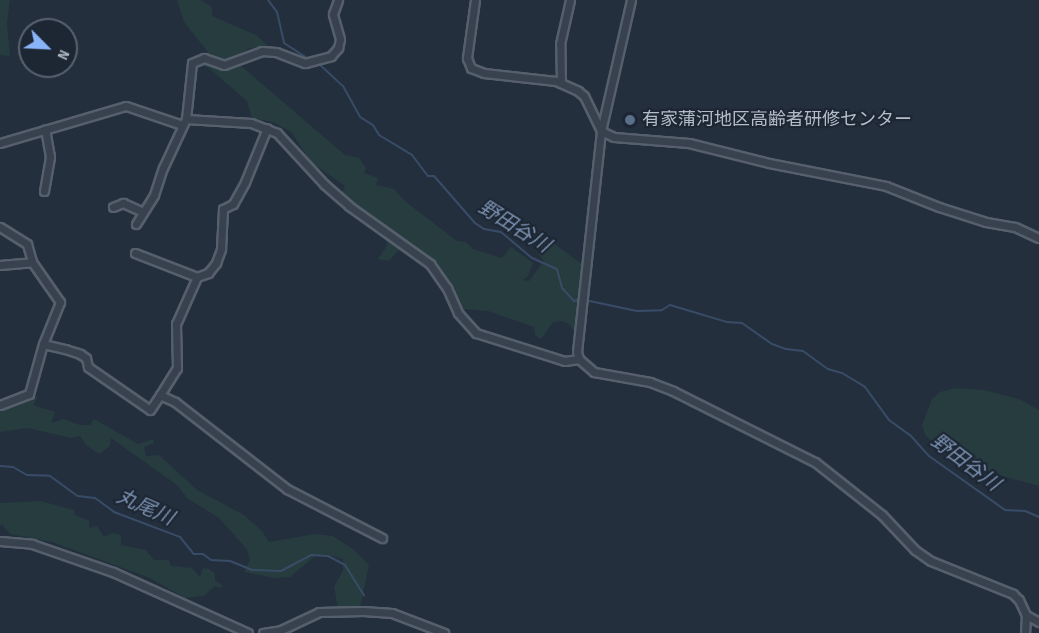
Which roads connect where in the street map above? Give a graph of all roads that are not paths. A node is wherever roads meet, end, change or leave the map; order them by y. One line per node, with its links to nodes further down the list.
1 (338, 0): 6 (street)
2 (475, 0): 5 (street)
3 (570, 0): 5 (street)
4 (631, 0): 9 (street)
5 (561, 83): 9 (street)
6 (184, 122): 7 (street); 8 (street); 13 (street)
7 (267, 128): 20 (street); 22 (street)
8 (45, 129): 10 (street); 11 (street)
9 (601, 131): 16 (street); 22 (street)
10 (0, 143)
11 (44, 191)
12 (113, 207): 13 (street)
13 (143, 212): 14 (street)
14 (136, 224)
15 (0, 227): 18 (street)
16 (1039, 238)
17 (135, 253): 20 (street)
18 (32, 262): 19 (street); 21 (street)
19 (0, 264)
20 (197, 277): 23 (street)
21 (43, 345): 23 (street); 24 (street)
22 (579, 359): 27 (street)
23 (160, 395): 25 (street)
24 (0, 405)
25 (382, 538)
26 (0, 541): 29 (street)
27 (1026, 615): 28 (street); 32 (street)
28 (1039, 622)
29 (248, 633)
30 (263, 633): 31 (street)
31 (444, 633)
32 (1025, 633)

